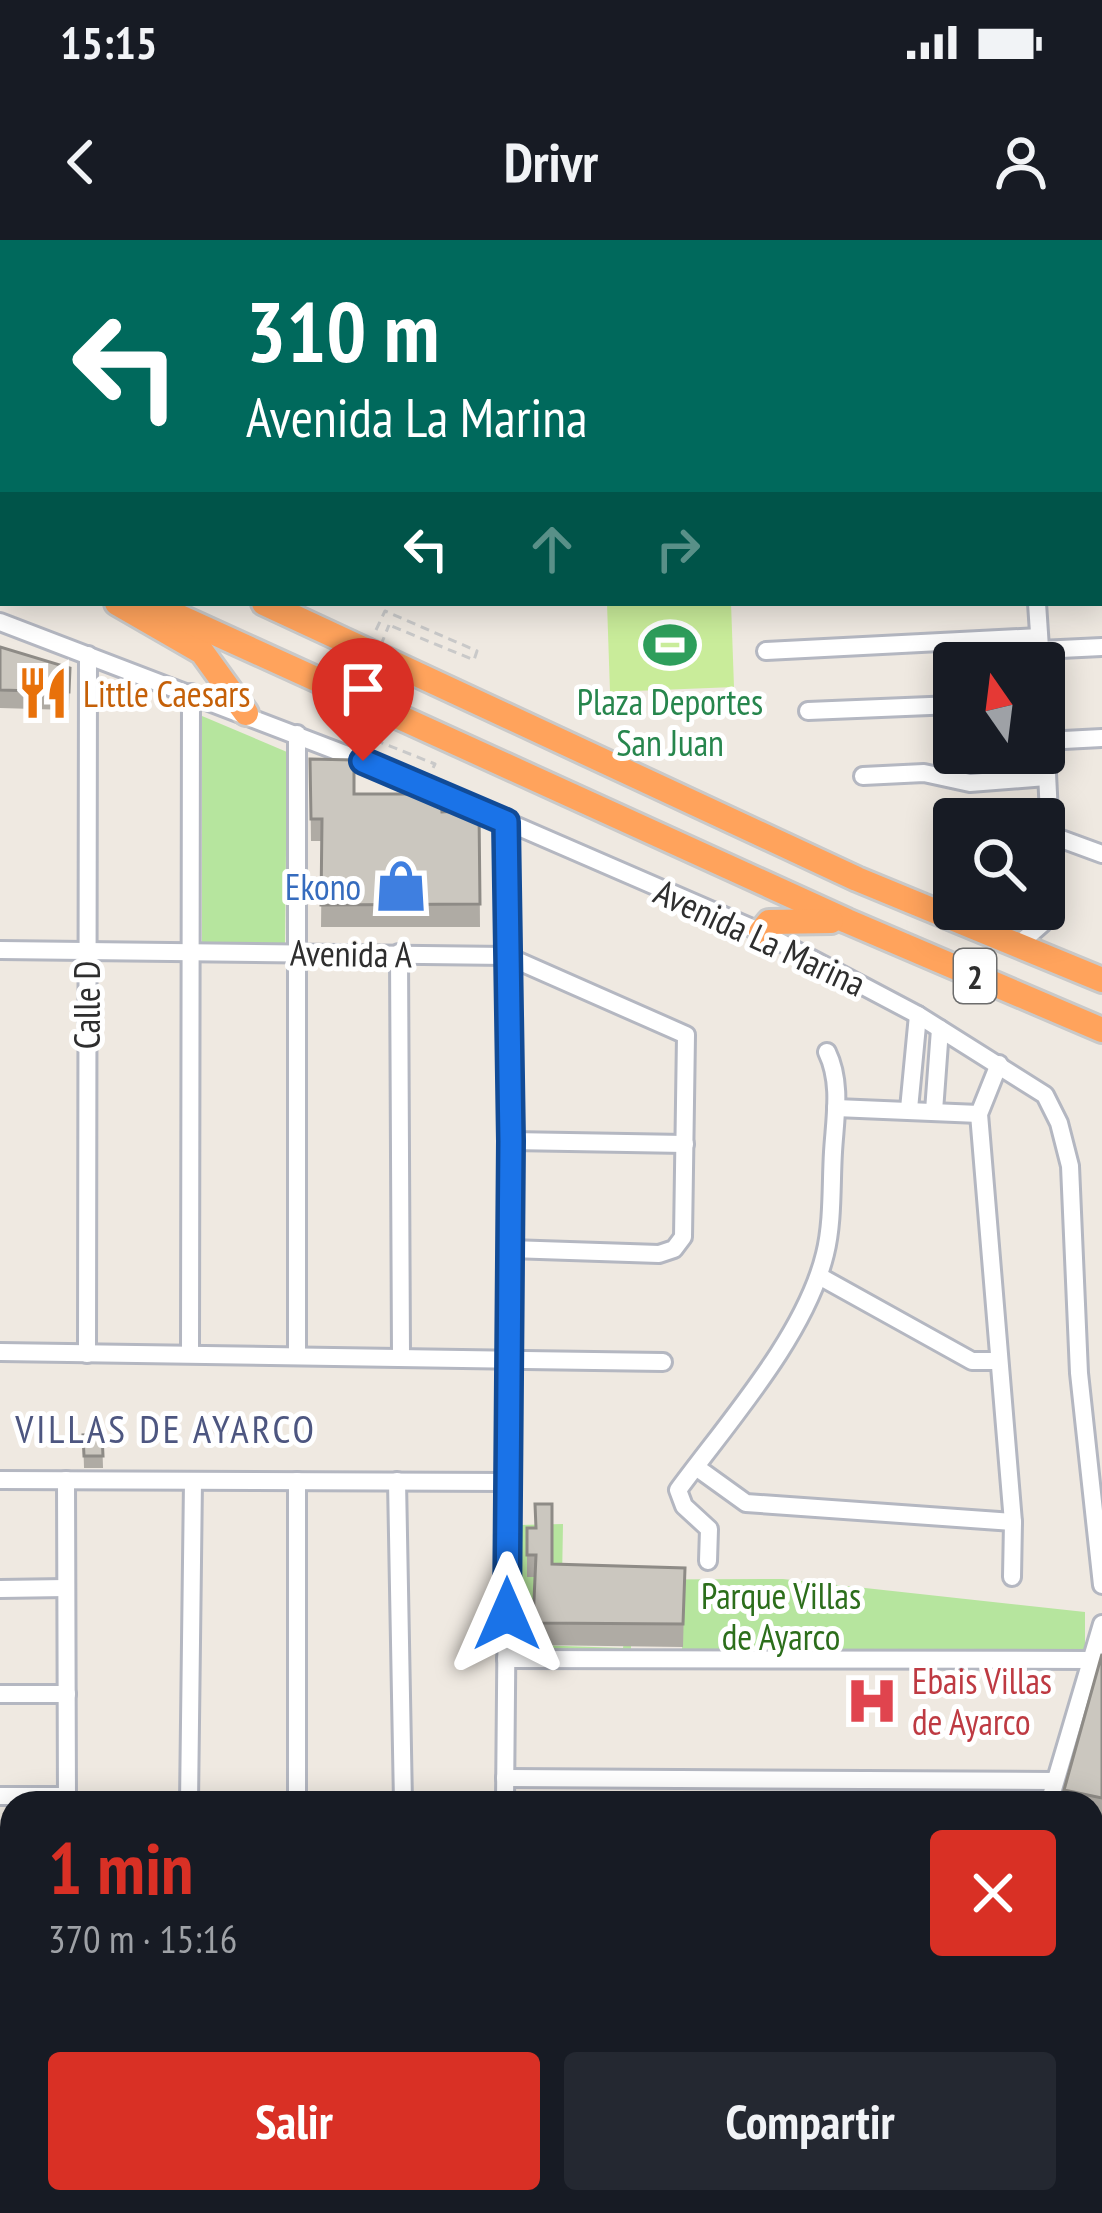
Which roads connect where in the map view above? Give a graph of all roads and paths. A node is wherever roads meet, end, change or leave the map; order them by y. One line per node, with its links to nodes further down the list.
1 (121, 606): 16 (highway)
2 (156, 606): 28 (highway, 2)
3 (271, 606): 8 (highway, 2)
4 (1036, 606): 6 (street)
5 (0, 622): 12 (street, Avenida La Marina)
6 (1039, 642)
7 (1102, 646): 9 (street)
8 (368, 648): 20 (path, bridge); 31 (highway, 2)
9 (1065, 648)
10 (933, 650): 11 (street)
11 (766, 651)
12 (88, 656): 13 (street, Avenida La Marina); 33 (street, Calle D)
13 (190, 693): 16 (street, Avenida La Marina); 34 (street)
14 (933, 706): 15 (street)
15 (808, 711)
16 (246, 713): 17 (street, Avenida La Marina)
17 (297, 734): 25 (street, Avenida La Marina); 35 (street)
18 (1102, 738): 19 (street)
19 (1065, 740)
20 (416, 768)
21 (1046, 774): 23 (street)
22 (863, 776): 23 (street)
23 (1046, 777): 24 (street)
24 (1048, 798)
25 (506, 822): 30 (street, Avenida La Marina); 37 (street)
26 (1065, 840): 27 (street)
27 (1102, 854)
28 (848, 921): 30 (highway); 41 (highway, 2)
29 (1032, 930): 31 (street)
30 (761, 932): 39 (street, Avenida La Marina)
31 (1019, 944): 38 (highway, 2)
32 (0, 950): 33 (street, Avenida A)
33 (86, 952): 34 (street, Avenida A); 55 (street, Calle D)
34 (191, 952): 35 (street, Avenida A); 53 (street)
35 (295, 952): 36 (street, Avenida A); 54 (street)
36 (399, 953): 37 (street, Avenida A); 56 (street)
37 (507, 956): 48 (street); 49 (street, Avenida A)
38 (1102, 980)
39 (918, 1015): 40 (street, Avenida La Marina); 45 (street)
40 (940, 1029): 43 (street, Avenida La Marina); 46 (street)
41 (1102, 1030)
42 (827, 1052): 44 (street)
43 (999, 1064): 47 (street); 70 (street, Avenida La Marina)
44 (836, 1108): 45 (street); 51 (street)
45 (909, 1109): 46 (street)
46 (934, 1111): 47 (street)
47 (979, 1114): 58 (street)
48 (511, 1141): 49 (street); 50 (street)
49 (685, 1144): 50 (street)
50 (510, 1249): 57 (street)
51 (819, 1276): 58 (street); 60 (street)
52 (0, 1352): 55 (street)
53 (190, 1353): 54 (street); 55 (street)
54 (297, 1353): 56 (street)
55 (87, 1354)
56 (401, 1355): 57 (street)
57 (509, 1358): 59 (street); 66 (street)
58 (997, 1361): 67 (street)
59 (663, 1362)
60 (695, 1467): 67 (street); 68 (street)
61 (0, 1480): 62 (street)
62 (66, 1480): 63 (street); 71 (street)
63 (193, 1481): 64 (street); 81 (street)
64 (297, 1481): 65 (street); 82 (street)
65 (397, 1481): 66 (street); 83 (street)
66 (508, 1482): 74 (street)
67 (1012, 1522): 69 (street)
68 (708, 1562)
69 (1012, 1577)
70 (1102, 1585)
71 (67, 1588): 72 (street); 77 (street)
72 (0, 1589)
73 (1102, 1624): 75 (street)
74 (506, 1658): 75 (street); 78 (street)
75 (1091, 1660): 79 (street)
76 (0, 1694): 77 (street)
77 (67, 1694): 80 (street)
78 (506, 1778): 79 (street); 84 (street)
79 (1055, 1781): 85 (street)
80 (67, 1791)
81 (189, 1791)
82 (297, 1791)
83 (403, 1791)
84 (505, 1791)
85 (1052, 1791)

